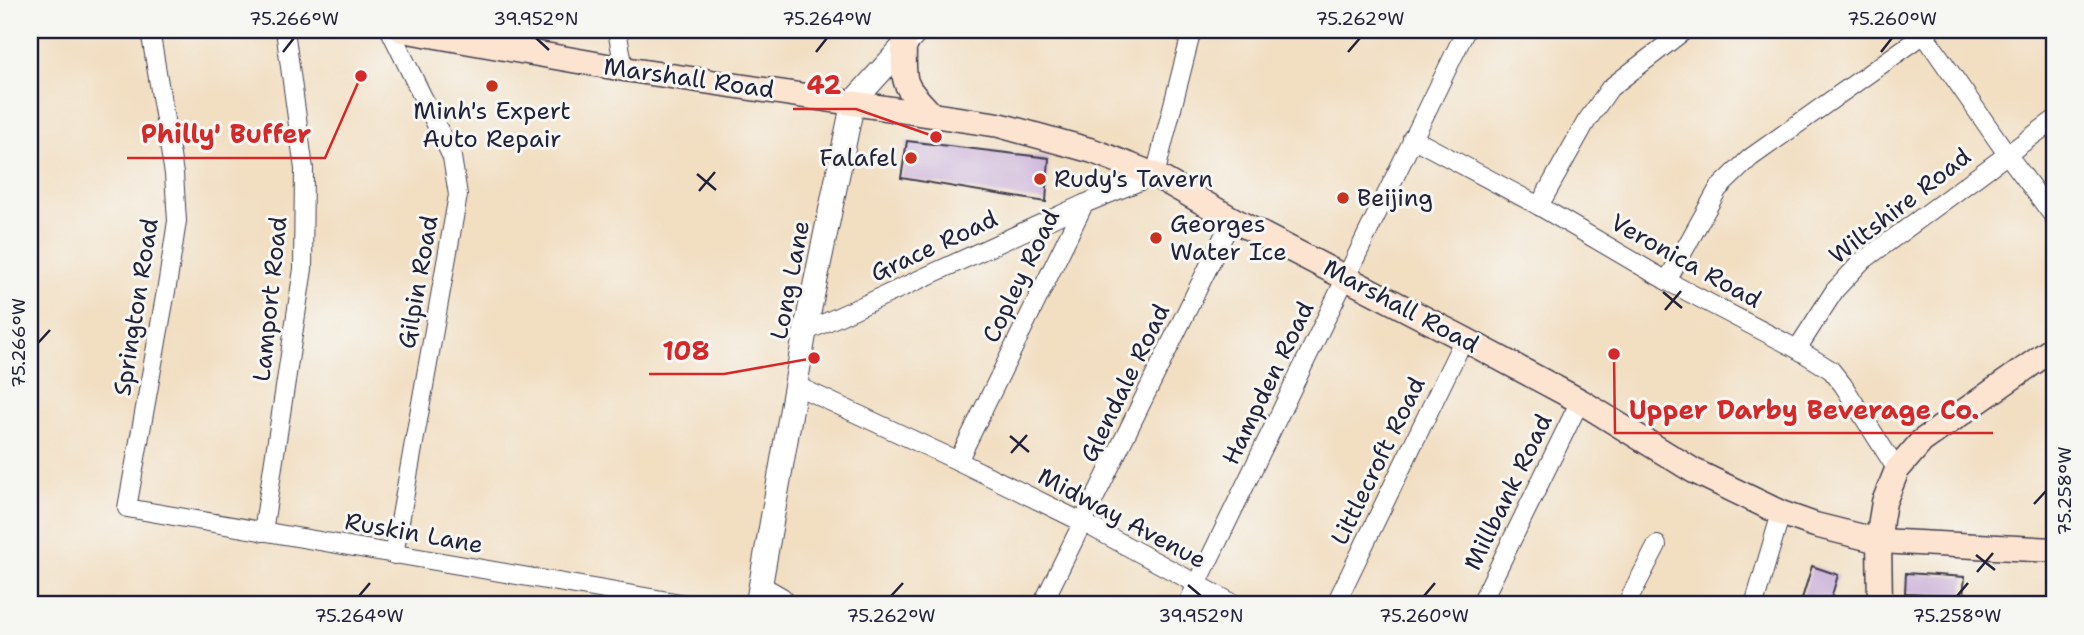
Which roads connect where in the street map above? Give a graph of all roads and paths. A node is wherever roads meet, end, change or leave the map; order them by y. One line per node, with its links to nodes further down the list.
1 (149, 30): 33 (street, Springton Road)
2 (285, 30): 36 (street, Lamport Road)
3 (390, 30): 40 (street, Gilpin Road)
4 (402, 30): 10 (main road, Marshall Road)
5 (617, 30): 12 (street)
6 (1192, 30): 18 (street)
7 (1466, 30): 16 (street, Hampden Road)
8 (1685, 30): 20 (street)
9 (1925, 31): 17 (street); 24 (street)
10 (442, 33): 12 (main road, Marshall Road)
11 (911, 37): 13 (street, Long Lane); 14 (main road)
12 (624, 69): 13 (main road, Marshall Road)
13 (853, 102): 14 (main road, Marshall Road); 25 (street, Long Lane)
14 (931, 114): 18 (main road, Marshall Road)
15 (2054, 120): 17 (street, Wiltshire Road)
16 (1412, 138): 20 (street, Veronica Road); 23 (street, Hampden Road)
17 (2007, 154): 21 (street); 28 (street, Wiltshire Road)
18 (1155, 175): 19 (street, Copley Road); 22 (main road, Marshall Road)
19 (1084, 204): 25 (street, Grace Road); 31 (street, Copley Road)
20 (1539, 206): 24 (street, Veronica Road)
21 (2054, 217)
22 (1232, 219): 23 (main road, Marshall Road); 35 (street, Glendale Road)
23 (1346, 277): 26 (main road, Marshall Road); 41 (street, Hampden Road)
24 (1667, 281): 28 (street, Veronica Road)
25 (806, 332): 29 (street, Long Lane)
26 (1464, 339): 30 (main road, Marshall Road); 48 (street, Littlecroft Road)
27 (2054, 348): 32 (main road)
28 (1797, 349): 32 (street, Veronica Road)
29 (795, 385): 31 (street, Midway Avenue); 42 (street, Long Lane)
30 (1580, 401): 34 (main road, Marshall Road); 49 (street, Millbank Road)
31 (958, 461): 35 (street, Midway Avenue)
32 (1897, 470): 37 (main road)
33 (127, 509): 36 (street, Ruskin Lane)
34 (1781, 513): 37 (main road, Marshall Road); 51 (street)
35 (1084, 523): 41 (street, Midway Avenue); 45 (street, Glendale Road)
36 (263, 532): 40 (street, Ruskin Lane)
37 (1879, 541): 38 (main road, Marshall Road); 52 (main road)
38 (2054, 551)
39 (1653, 553): 50 (street)
40 (394, 555): 43 (street, Ruskin Lane)
41 (1197, 586): 46 (street, Hampden Road); 47 (street, Midway Avenue)
42 (759, 595): 44 (street)
43 (692, 605)
44 (789, 605)
45 (1042, 605)
46 (1187, 605)
47 (1236, 605)
48 (1335, 605)
49 (1480, 605)
50 (1626, 605)
51 (1755, 605)
52 (1880, 605)

